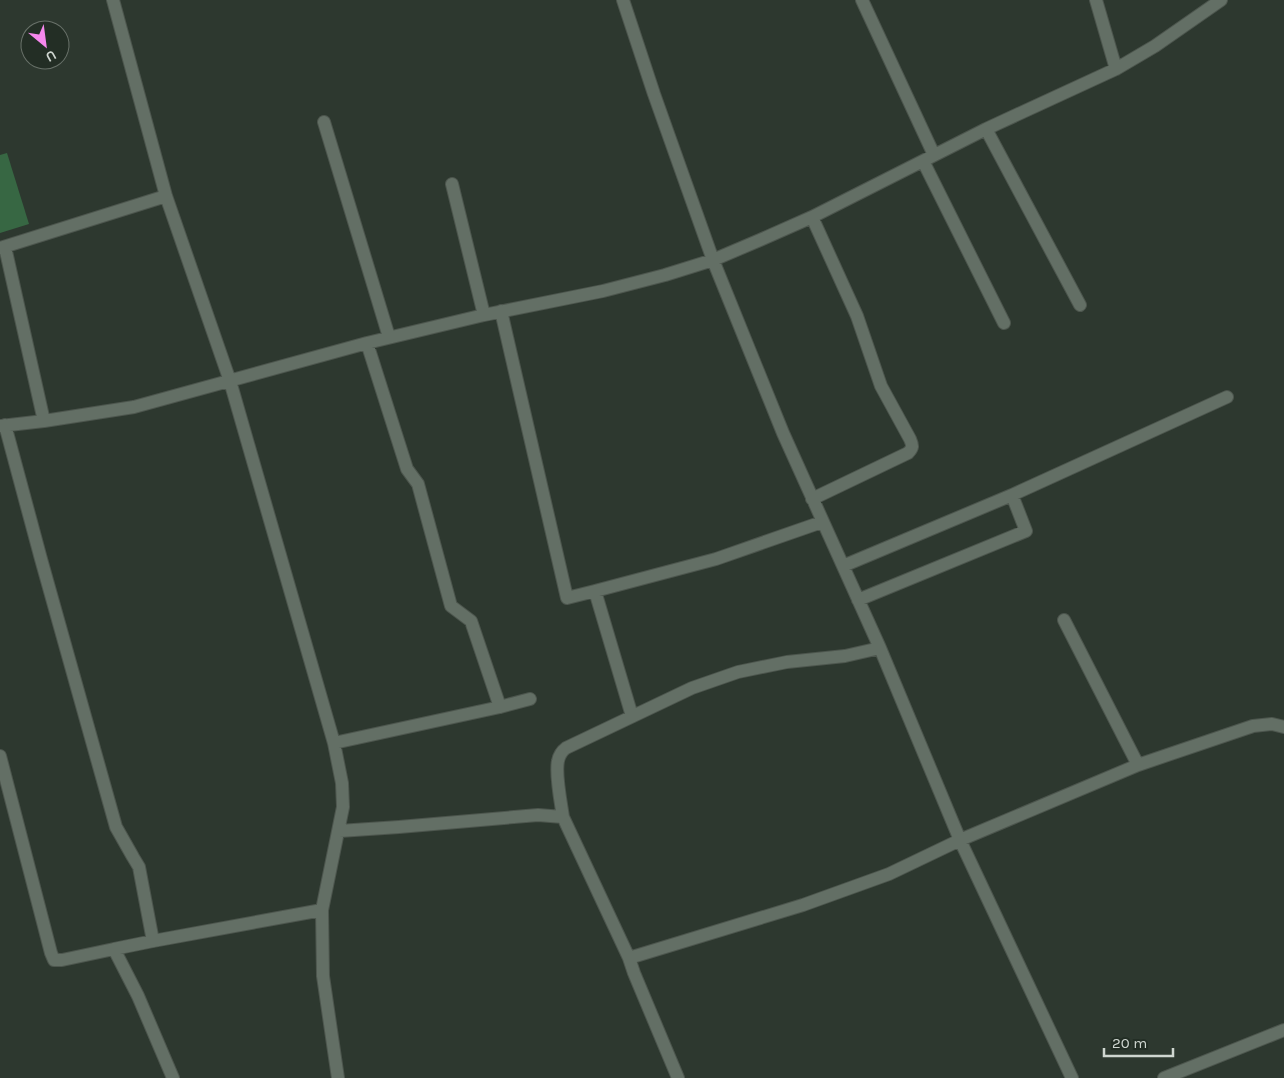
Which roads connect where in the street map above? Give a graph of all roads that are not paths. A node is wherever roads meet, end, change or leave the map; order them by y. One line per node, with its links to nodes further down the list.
1 (114, 0): 12 (street)
2 (622, 0): 15 (street)
3 (862, 0): 9 (street)
4 (1096, 0): 6 (street)
5 (1221, 0): 6 (street)
6 (1116, 69): 8 (street)
7 (324, 122): 20 (street)
8 (986, 129): 9 (street); 16 (street)
9 (934, 155): 10 (street)
10 (923, 161): 13 (street); 19 (street)
11 (452, 184): 18 (street)
12 (166, 196): 14 (street); 22 (street)
13 (812, 217): 15 (street); 27 (street)
14 (2, 248): 24 (street)
15 (713, 260): 17 (street); 27 (street)
16 (1080, 305)
17 (502, 311): 18 (street); 30 (street)
18 (484, 315): 20 (street)
19 (1004, 323)
20 (388, 337): 21 (street)
21 (367, 343): 22 (street); 35 (street)
22 (230, 381): 24 (street); 38 (street)
23 (1227, 397): 26 (street)
24 (44, 421): 25 (street)
25 (3, 425): 45 (street)
26 (1012, 495): 29 (street); 31 (street)
27 (812, 498): 28 (street)
28 (822, 522): 29 (street); 30 (street)
29 (843, 566): 31 (street)
30 (595, 591): 36 (street)
31 (858, 600): 33 (street)
32 (1064, 620): 40 (street)
33 (880, 648): 36 (street); 43 (street)
34 (530, 699): 35 (street)
35 (500, 708): 38 (street)
36 (632, 716): 41 (street)
37 (1284, 727): 40 (street)
38 (334, 743): 42 (street)
39 (0, 756): 46 (street)
40 (1138, 766): 43 (street)
41 (563, 816): 42 (street); 47 (street)
42 (339, 831): 44 (street)
43 (960, 840): 47 (street); 52 (street)
44 (322, 910): 45 (street); 50 (street)
45 (153, 941): 46 (street)
46 (114, 949): 49 (street)
47 (629, 958): 51 (street)
48 (1284, 1030): 53 (street)
49 (172, 1078)
50 (338, 1078)
51 (678, 1078)
52 (1072, 1078)
53 (1164, 1078)

